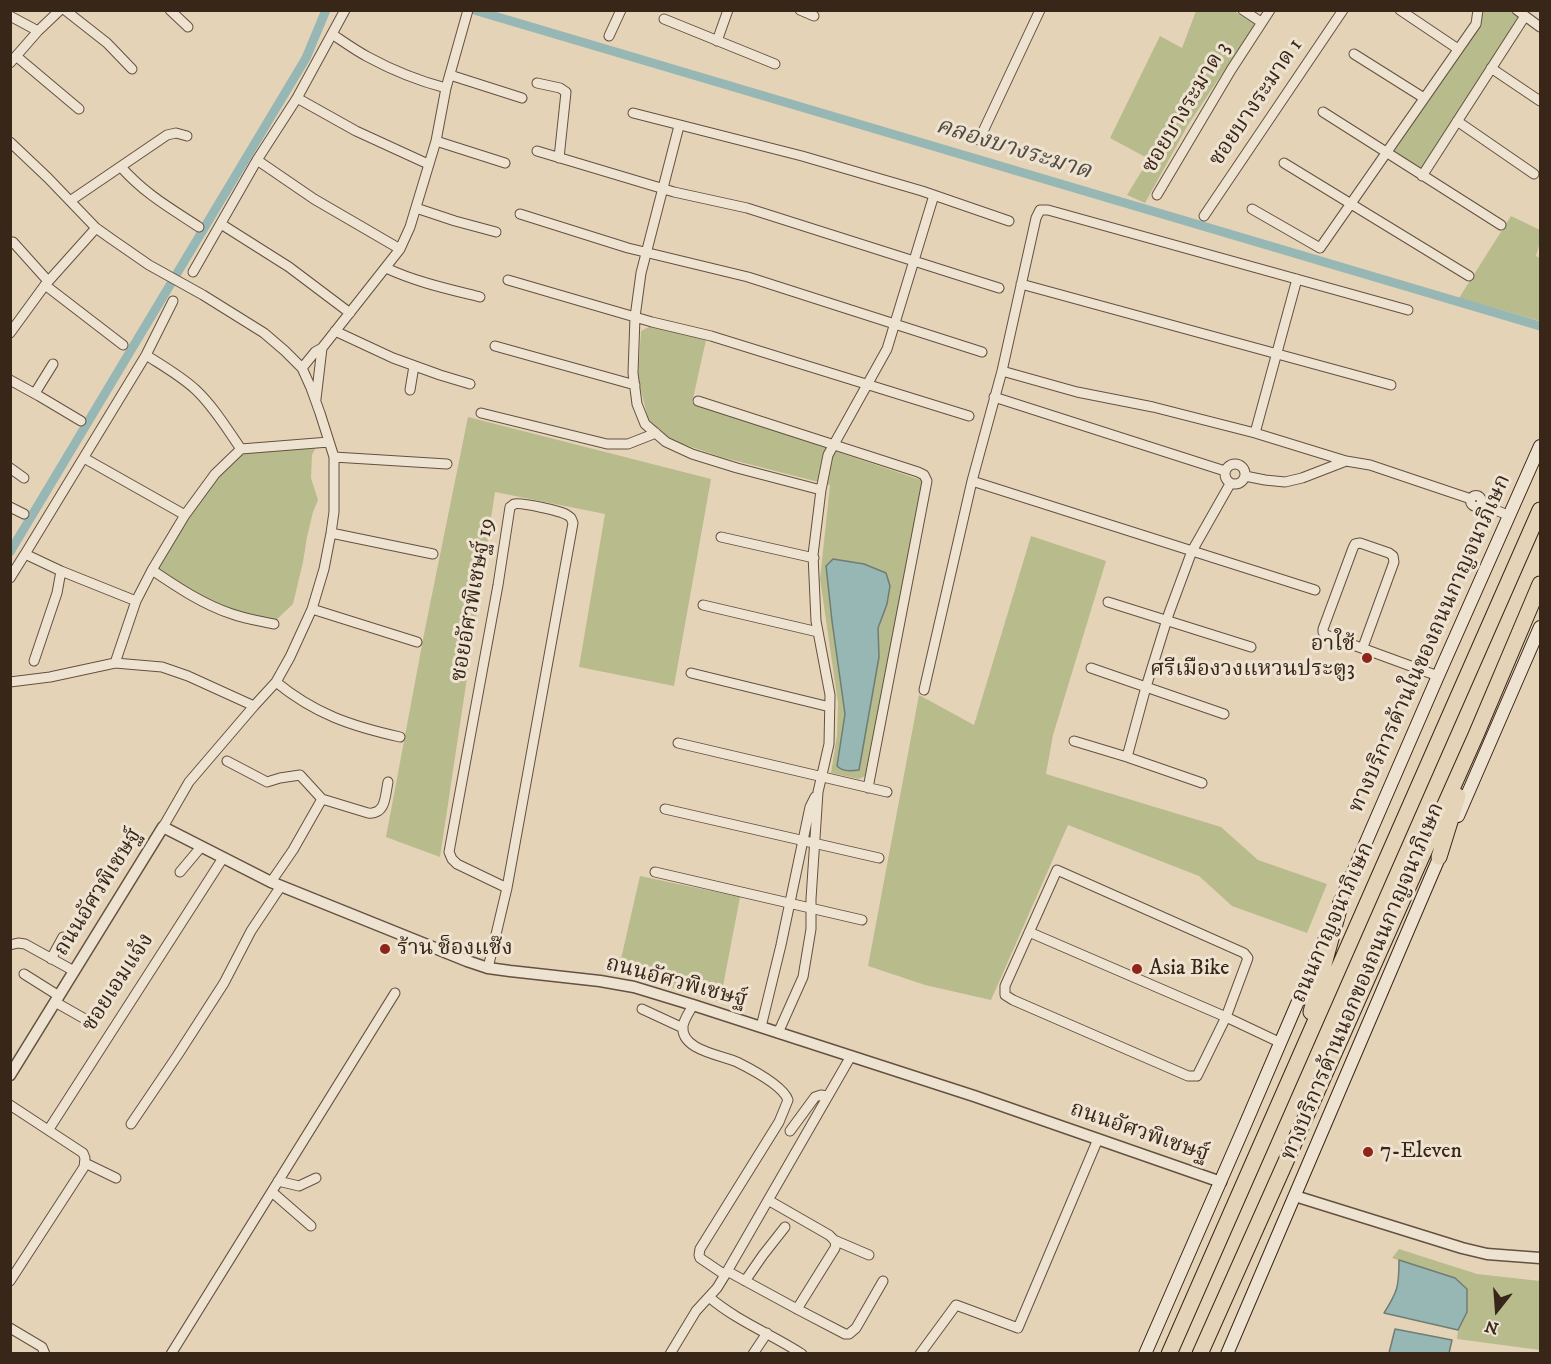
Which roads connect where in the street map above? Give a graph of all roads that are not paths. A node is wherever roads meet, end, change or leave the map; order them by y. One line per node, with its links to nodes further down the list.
1 (60, 10): 22 (street)
2 (65, 10): 31 (street)
3 (170, 10): 20 (street)
4 (345, 10): 23 (street)
5 (468, 10): 32 (street)
6 (621, 10): 24 (street)
7 (728, 10): 25 (street)
8 (800, 10): 17 (street)
9 (1040, 10): 45 (street)
10 (1243, 10): 19 (street)
11 (1270, 10): 19 (street, ซอยบางระมาด 3)
12 (1342, 10): 66 (street, ซอยบางระมาด 1)
13 (1400, 10): 26 (street)
14 (1478, 10): 26 (street)
15 (1521, 13): 21 (street); 30 (street)
16 (10, 16): 22 (street)
17 (814, 16)
18 (664, 19): 25 (street)
19 (1262, 22): 60 (street, ซอยบางระมาด 3)
20 (188, 27)
21 (1540, 27)
22 (38, 31): 28 (street)
23 (332, 34): 34 (street); 35 (street)
24 (609, 36)
25 (717, 41): 29 (street)
26 (1458, 49): 37 (street)
27 (1354, 54): 37 (street)
28 (13, 59): 39 (street)
29 (775, 64)
30 (1491, 68): 38 (street); 42 (street)
31 (132, 69)
32 (450, 75): 34 (street); 36 (street)
33 (537, 83): 50 (street)
34 (446, 88): 46 (street)
35 (297, 98): 51 (street); 54 (street)
36 (522, 98)
37 (1424, 98): 49 (street)
38 (1540, 101)
39 (79, 109)
40 (1323, 112): 49 (street)
41 (633, 113): 43 (street)
42 (1457, 121): 56 (street); 57 (street)
43 (679, 126): 58 (street); 59 (street)
44 (187, 136): 55 (street)
45 (979, 140)
46 (436, 141): 52 (street); 54 (street)
47 (10, 142): 61 (street)
48 (537, 151): 50 (street)
49 (1386, 153): 57 (street); 62 (street)
50 (559, 158): 58 (street)
51 (257, 160): 68 (street); 74 (street)
52 (505, 163)
53 (1284, 163): 62 (street)
54 (428, 164): 63 (street)
55 (121, 167): 61 (street); 70 (street)
56 (1534, 174)
57 (1422, 176): 69 (street)
58 (662, 189): 75 (street); 76 (street)
59 (934, 195): 67 (street); 76 (street)
60 (1157, 195)
61 (70, 201): 71 (street)
62 (1351, 204): 64 (street); 79 (street)
63 (416, 208): 72 (street); 74 (street)
64 (1252, 209)
65 (520, 214): 75 (street)
66 (1204, 216)
67 (1009, 221)
68 (220, 224): 78 (street); 88 (street)
69 (1501, 225)
70 (199, 227)
71 (96, 228): 82 (street); 101 (street)
72 (496, 232)
73 (13, 242): 82 (street)
74 (400, 249): 77 (street)
75 (646, 252): 89 (street); 90 (street)
76 (914, 261): 84 (street); 90 (street)
77 (386, 268): 85 (street); 88 (street)
78 (193, 272)
79 (1468, 276)
80 (1297, 279): 83 (street); 87 (street); 97 (street)
81 (508, 280): 89 (street)
82 (46, 283): 91 (street); 93 (street)
83 (1021, 284): 97 (street); 102 (street)
84 (999, 288)
85 (480, 297)
86 (173, 301): 98 (street)
87 (1408, 310)
88 (350, 313): 92 (street)
89 (635, 317): 104 (street); 106 (street)
90 (896, 324): 96 (street); 104 (street)
91 (12, 328)
92 (335, 331): 95 (street); 100 (street)
93 (123, 345)
94 (495, 346): 106 (street)
95 (322, 348): 101 (street); 111 (street)
96 (982, 352)
97 (1277, 353): 107 (street); 117 (street)
98 (146, 356): 121 (street); 123 (street)
99 (53, 364): 109 (street)
100 (414, 366): 105 (street); 108 (street)
101 (302, 368): 111 (street)
102 (1002, 371): 110 (street); 117 (street)
103 (10, 380): 109 (street)
104 (868, 383): 114 (street); 119 (street)
105 (471, 384)
106 (634, 385): 116 (street)
107 (1391, 385)
108 (410, 390)
109 (35, 393): 115 (street)
110 (994, 398): 127 (street); 130 (street)
111 (316, 401): 118 (street)
112 (698, 401): 119 (street)
113 (482, 413): 116 (street)
114 (969, 416)
115 (81, 421)
116 (656, 433): 132 (street)
117 (1255, 434): 124 (street)
118 (329, 442): 121 (street); 122 (street)
119 (834, 445): 132 (street); 182 (street)
120 (1540, 446): 137 (main road, ทางบริการด้านในของถนนกาญจนาภิเษก)
121 (242, 449): 136 (street)
122 (334, 457): 125 (street); 138 (street)
123 (84, 458): 136 (street); 141 (street)
124 (1346, 461): 128 (street); 137 (street)
125 (447, 464)
126 (10, 468): 129 (street)
127 (1225, 471): 128 (street); 131 (street)
128 (1245, 476): 131 (street)
129 (24, 478)
130 (972, 481): 140 (street); 169 (street)
131 (1230, 484): 140 (street)
132 (821, 490): 143 (street)
133 (10, 507): 135 (street)
134 (1540, 510): 220 (highway, ถนนกาญจนาภิเษก)
135 (24, 514)
136 (185, 515): 144 (street)
137 (1510, 516): 165 (main road, ทางบริการด้านในของถนนกาญจนาภิเษก)
138 (332, 533): 142 (street); 152 (street)
139 (721, 537): 143 (street)
140 (1192, 551): 148 (street); 153 (street)
141 (24, 554): 145 (street); 146 (street)
142 (433, 554)
143 (814, 558): 156 (street)
144 (152, 570): 149 (street); 154 (street)
145 (61, 572): 149 (street); 161 (street)
146 (10, 578)
147 (1540, 584): 173 (highway)
148 (1315, 590)
149 (136, 601): 162 (street)
150 (1108, 602): 153 (street)
151 (703, 605): 156 (street)
152 (312, 609): 157 (street); 167 (street)
153 (1167, 620): 158 (street); 168 (street)
154 (274, 624)
155 (1540, 627): 160 (main road, ทางบริการด้านนอกของถนนกาญจนาภิเษก)
156 (818, 632): 171 (street)
157 (417, 642)
158 (1251, 647)
159 (1363, 647): 159 (street); 165 (street)
160 (1535, 653): 191 (main road, ทางบริการด้านนอกของถนนกาญจนาภิเษก)
161 (34, 661)
162 (115, 663): 166 (street); 170 (street)
163 (1091, 668): 168 (street)
164 (691, 673): 171 (street)
165 (1438, 676): 198 (main road, ทางบริการด้านในของถนนกาญจนาภิเษก)
166 (10, 682)
167 (276, 682): 170 (street); 174 (street)
168 (1146, 687): 172 (street); 177 (street)
169 (924, 690)
170 (254, 705): 187 (street)
171 (830, 707): 179 (street)
172 (1224, 714)
173 (1476, 735): 191 (highway); 250 (highway)
174 (400, 737)
175 (1074, 741): 177 (street)
176 (678, 743): 179 (street)
177 (1127, 757): 181 (street)
178 (227, 761): 185 (street)
179 (821, 777): 182 (street); 183 (street)
180 (388, 782): 185 (street)
181 (1202, 783)
182 (868, 788): 184 (street)
183 (818, 792): 188 (street); 189 (street)
184 (887, 792)
185 (322, 799): 196 (street)
186 (665, 809): 188 (street)
187 (163, 828): 190 (street, ถนนอัศวพิเชษฐ์); 207 (street, ถนนอัศวพิเชษฐ์)
188 (803, 840): 189 (street); 199 (street)
189 (814, 843): 193 (street); 200 (street)
190 (201, 847): 192 (street, ถนนอัศวพิเชษฐ์); 194 (street)
191 (1439, 857): 234 (main road, ทางบริการด้านนอกของถนนกาญจนาภิเษก)
192 (223, 858): 196 (street, ถนนอัศวพิเชษฐ์); 225 (street, ซอยเอมแจ้ง)
193 (879, 858)
194 (180, 872)
195 (655, 872): 199 (street)
196 (276, 884): 206 (street, ถนนอัศวพิเชษฐ์); 224 (street)
197 (507, 888): 197 (street, ซอยอัศวพิเชษฐ์ 19); 206 (street, ซอยอัศวพิเชษฐ์ 19)
198 (1341, 902): 218 (main road, ทางบริการด้านในของถนนกาญจนาภิเษก); 220 (highway)
199 (790, 903): 200 (street); 215 (street)
200 (811, 908): 201 (street); 217 (street)
201 (862, 920)
202 (1029, 932): 213 (street); 213 (street); 213 (street)
203 (63, 937): 205 (street)
204 (10, 945): 205 (street)
205 (51, 959): 207 (street)
206 (488, 968): 211 (street, ถนนอัศวพิเชษฐ์)
207 (74, 971): 210 (street, ถนนอัศวพิเชษฐ์)
208 (24, 974): 210 (street)
209 (395, 993): 231 (street)
210 (57, 999): 214 (street); 221 (street, ถนนอัศวพิเชษฐ์)
211 (693, 1005): 215 (street, ถนนอัศวพิเชษฐ์); 216 (street)
212 (642, 1009): 216 (street)
213 (1226, 1017): 218 (street)
214 (86, 1019)
215 (761, 1027): 217 (street, ถนนอัศวพิเชษฐ์)
216 (683, 1028): 241 (street)
217 (778, 1033): 219 (street, ถนนอัศวพิเชษฐ์)
218 (1281, 1042): 232 (main road, ทางบริการด้านในของถนนกาญจนาภิเษก)
219 (851, 1056): 222 (street); 227 (street, ถนนอัศวพิเชษฐ์)
220 (1297, 1061): 258 (highway, ถนนกาญจนาภิเษก)
221 (10, 1075)
222 (827, 1096): 226 (street); 235 (street)
223 (10, 1105): 225 (street)
224 (131, 1124)
225 (49, 1129): 228 (street)
226 (790, 1131)
227 (1098, 1139): 232 (street, ถนนอัศวพิเชษฐ์); 256 (street)
228 (85, 1163): 229 (street); 242 (street)
229 (116, 1178)
230 (316, 1178): 231 (street)
231 (278, 1181): 233 (street)
232 (1221, 1182): 257 (main road, ทางบริการด้านในของถนนกาญจนาภิเษก)
233 (272, 1192): 236 (street); 251 (street)
234 (1295, 1196): 240 (street); 259 (main road, ทางบริการด้านนอกของถนนกาญจนาภิเษก)
235 (768, 1200): 238 (street); 241 (street)
236 (311, 1226)
237 (785, 1227): 243 (street)
238 (834, 1240): 239 (street); 246 (street)
239 (869, 1255)
240 (1540, 1258)
241 (726, 1273): 243 (street); 245 (street)
242 (10, 1281)
243 (745, 1281): 246 (street)
244 (884, 1281): 246 (street)
245 (710, 1297): 248 (street); 253 (street)
246 (797, 1310)
247 (10, 1328): 252 (street)
248 (767, 1333): 249 (street); 254 (street)
249 (788, 1350): 255 (street)
250 (1203, 1351)
251 (174, 1352)
252 (45, 1353)
253 (670, 1353)
254 (753, 1353)
255 (802, 1353)
256 (920, 1353)
257 (1145, 1353)
258 (1169, 1353)
259 (1227, 1353)

